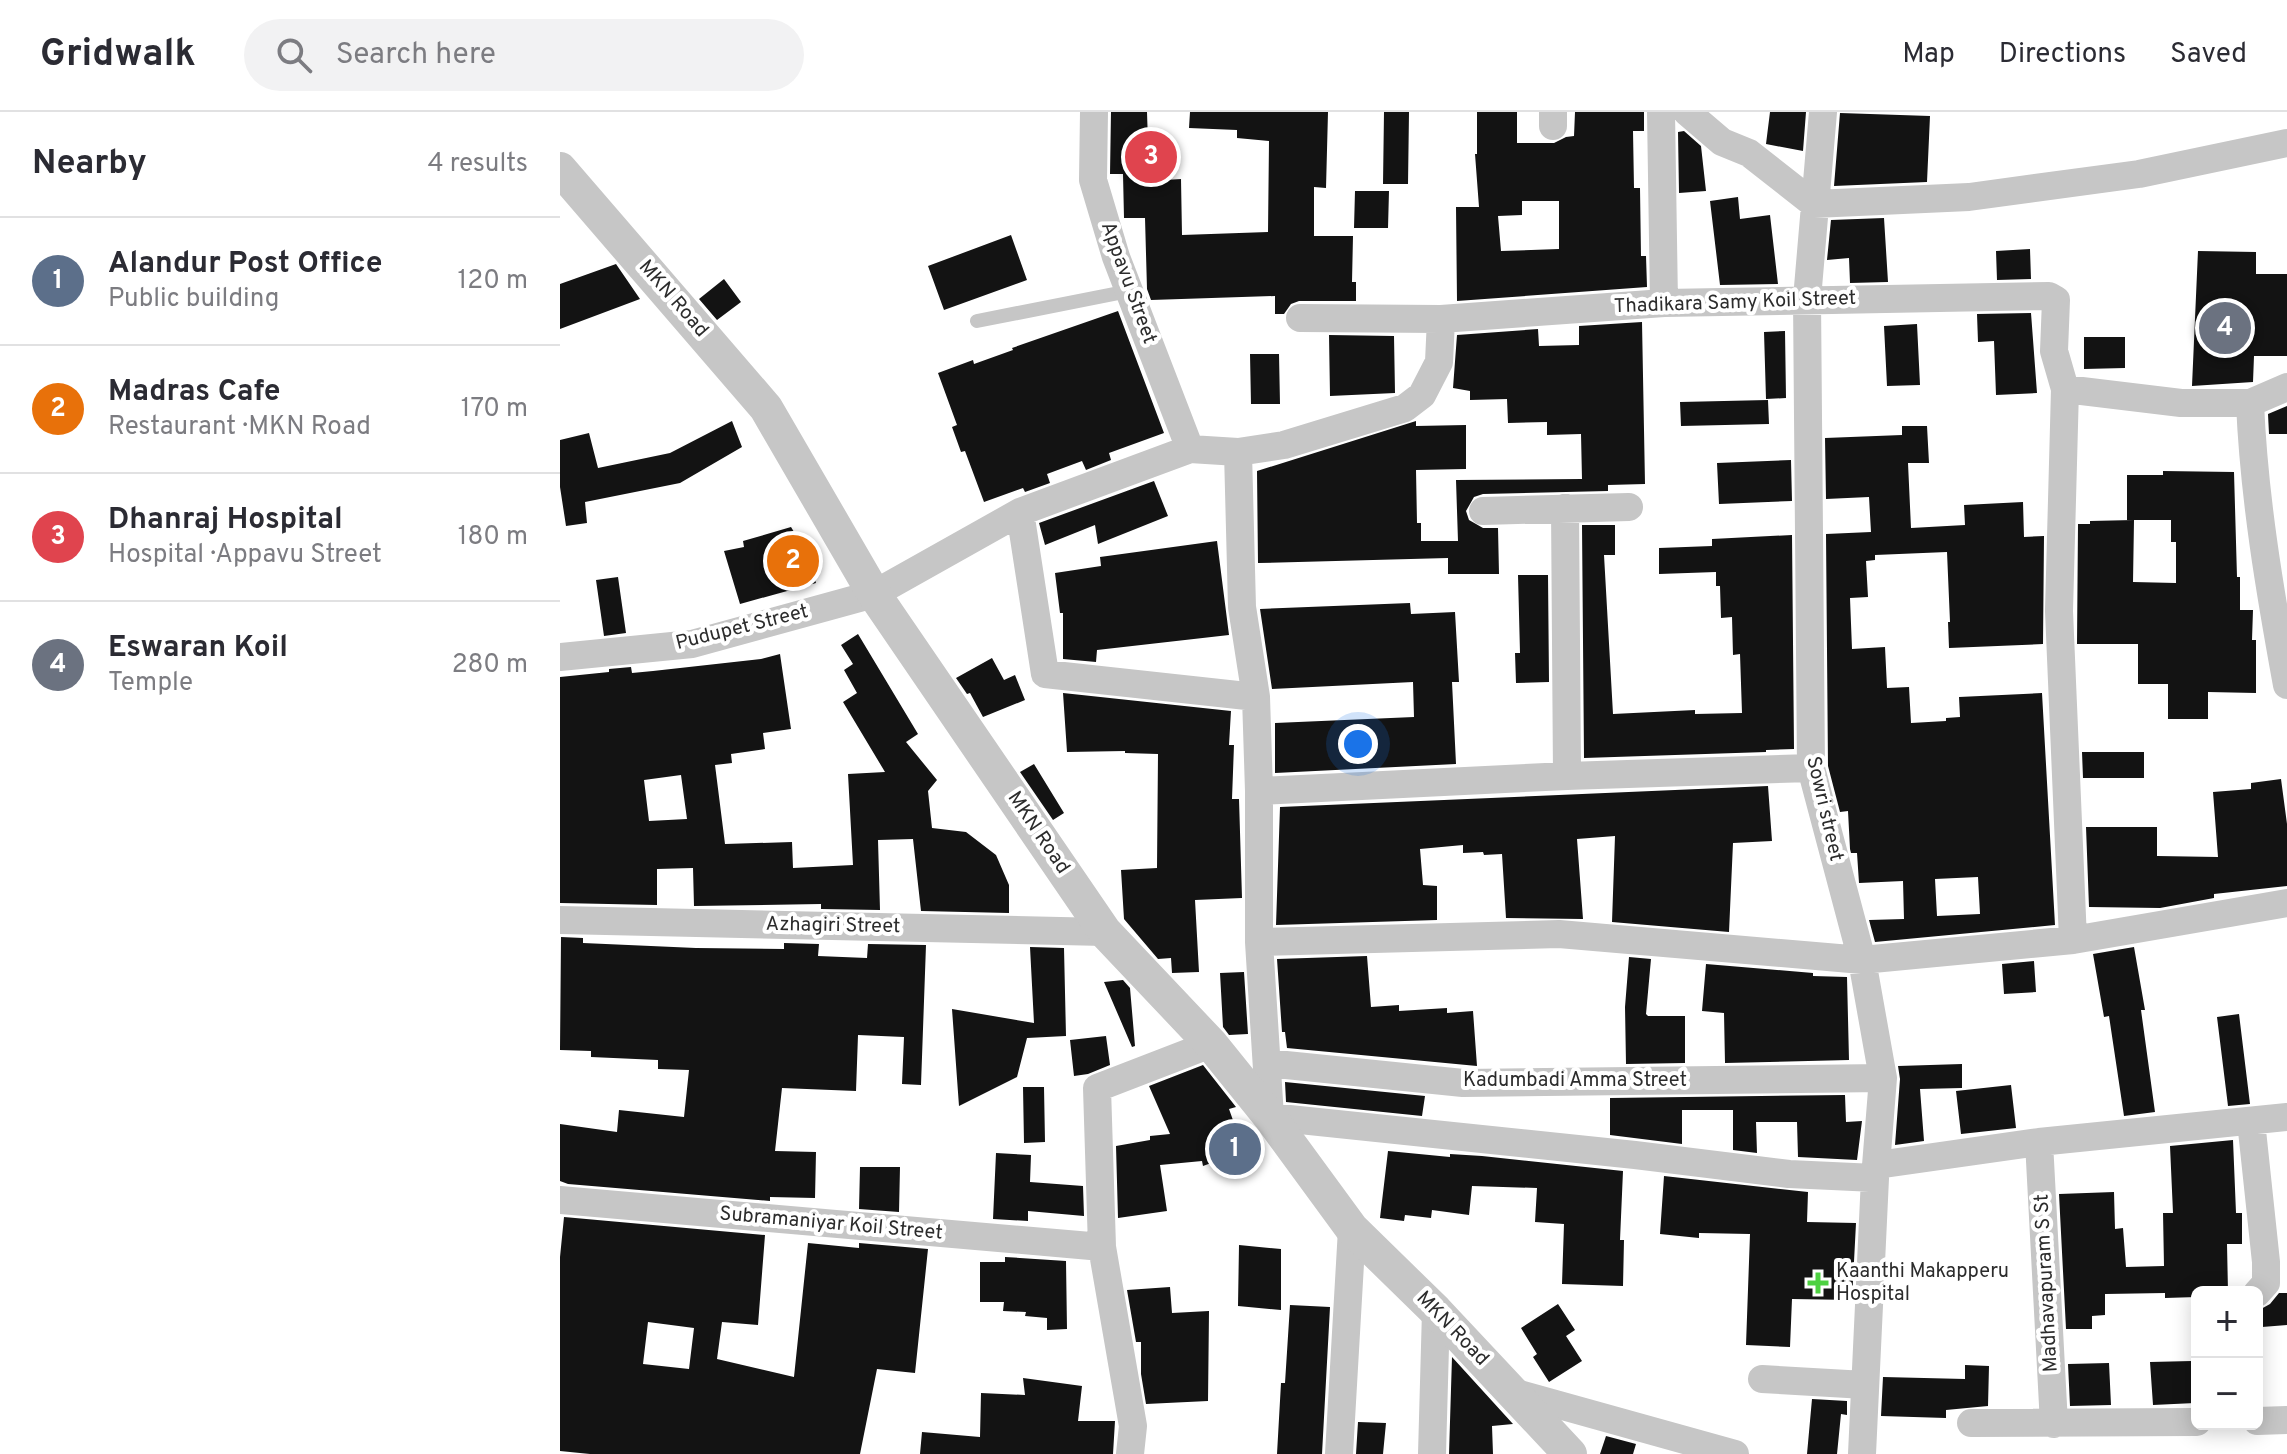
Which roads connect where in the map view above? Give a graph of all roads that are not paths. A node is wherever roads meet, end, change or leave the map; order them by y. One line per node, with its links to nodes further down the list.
1 (1094, 112): 8 (street, Appavu Street)
2 (1661, 112): 10 (street)
3 (1687, 112): 7 (street)
4 (1823, 112): 7 (street, Sowri street)
5 (2287, 143): 7 (street)
6 (560, 169): 23 (street, MKN Road)
7 (1814, 204): 9 (street, Sowri street)
8 (1129, 291): 13 (lane); 17 (street, Appavu Street)
9 (1807, 299): 10 (street, Thadikara Samy Koil Street); 15 (street, Thadikara Samy Koil Street); 27 (street, Sowri street)
10 (1664, 303): 12 (street, Thadikara Samy Koil Street)
11 (1300, 318): 12 (street, Thadikara Samy Koil Street)
12 (1441, 319): 18 (street)
13 (977, 321)
14 (2287, 387): 16 (street)
15 (2065, 389): 16 (street); 33 (street, Thadikara Samy Koil Street)
16 (2250, 403): 25 (street)
17 (1190, 449): 18 (street); 22 (street)
18 (1238, 452): 26 (street)
19 (1629, 507): 20 (street)
20 (1565, 508): 21 (street); 28 (street)
21 (1483, 511)
22 (1020, 512): 23 (street); 26 (street)
23 (874, 594): 24 (street, Pudupet Street); 32 (street, MKN Road)
24 (560, 657)
25 (2287, 685)
26 (1256, 697): 29 (street)
27 (1811, 768): 28 (street); 35 (street, Sowri street)
28 (1567, 776): 29 (street)
29 (1259, 791): 34 (street)
30 (2287, 903): 33 (street)
31 (560, 920): 32 (street, Azhagiri Street)
32 (1105, 932): 36 (street, MKN Road)
33 (2073, 940): 35 (street)
34 (1259, 942): 35 (street); 37 (street)
35 (1862, 960): 38 (street, Sowri street)
36 (1211, 1044): 39 (street, MKN Road); 46 (street)
37 (1267, 1063): 38 (street, Kadumbadi Amma Street); 39 (street)
38 (1883, 1078): 43 (street, Sowri street)
39 (1270, 1117): 43 (street); 45 (street, MKN Road)
40 (2287, 1117): 41 (street)
41 (2251, 1121): 42 (street); 47 (street)
42 (2039, 1142): 43 (street); 56 (street, Madhavapuram S St)
43 (1876, 1171): 50 (street, Sowri street)
44 (560, 1200): 46 (street, Subramaniyar Koil Street)
45 (1352, 1229): 48 (street, MKN Road); 58 (street)
46 (1102, 1247): 57 (street)
47 (2263, 1286)
48 (1436, 1311): 51 (street, MKN Road); 59 (street)
49 (1762, 1379): 50 (street)
50 (1865, 1385): 62 (street, Sowri street)
51 (1512, 1392): 60 (street, MKN Road); 61 (street)
52 (2287, 1420): 53 (street)
53 (2263, 1421)
54 (2191, 1422): 56 (street)
55 (1971, 1423): 56 (street)
56 (2054, 1424)
57 (1130, 1454)
58 (1339, 1454)
59 (1432, 1454)
60 (1570, 1454)
61 (1735, 1454)
62 (1862, 1454)

